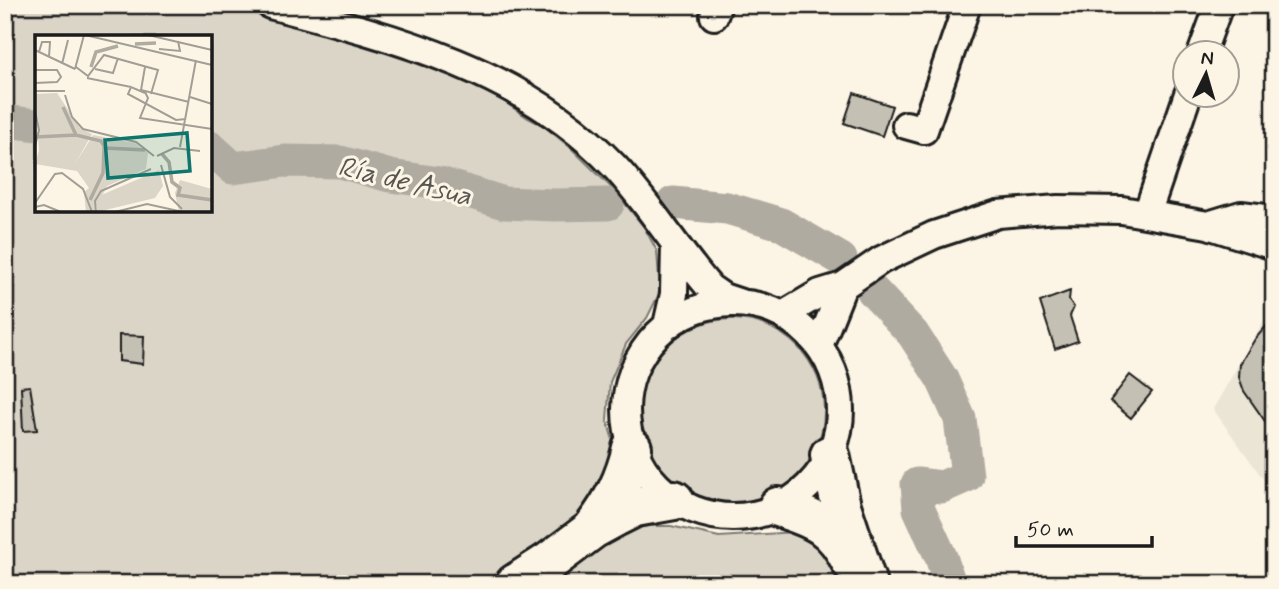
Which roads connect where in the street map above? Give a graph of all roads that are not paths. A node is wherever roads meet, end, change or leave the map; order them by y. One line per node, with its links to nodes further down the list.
1 (270, 5): 10 (street)
2 (967, 5): 6 (street)
3 (1219, 5): 4 (street)
4 (1207, 38)
5 (1183, 108): 7 (street)
6 (906, 125)
7 (1147, 214): 9 (street); 12 (street)
8 (1274, 219): 9 (street)
9 (1208, 225): 11 (street)
10 (675, 245): 13 (street); 15 (street)
11 (1274, 246)
12 (843, 286): 14 (street); 16 (street)
13 (742, 303): 14 (street); 15 (street)
14 (783, 315): 16 (street)
15 (667, 325): 17 (street)
16 (819, 346): 18 (street)
17 (632, 447): 19 (street); 21 (highway)
18 (830, 455): 20 (street); 24 (highway)
19 (674, 500): 20 (street); 21 (highway)
20 (778, 507): 23 (highway)
21 (593, 529): 22 (highway)
22 (515, 584)
23 (858, 584)
24 (867, 584)

